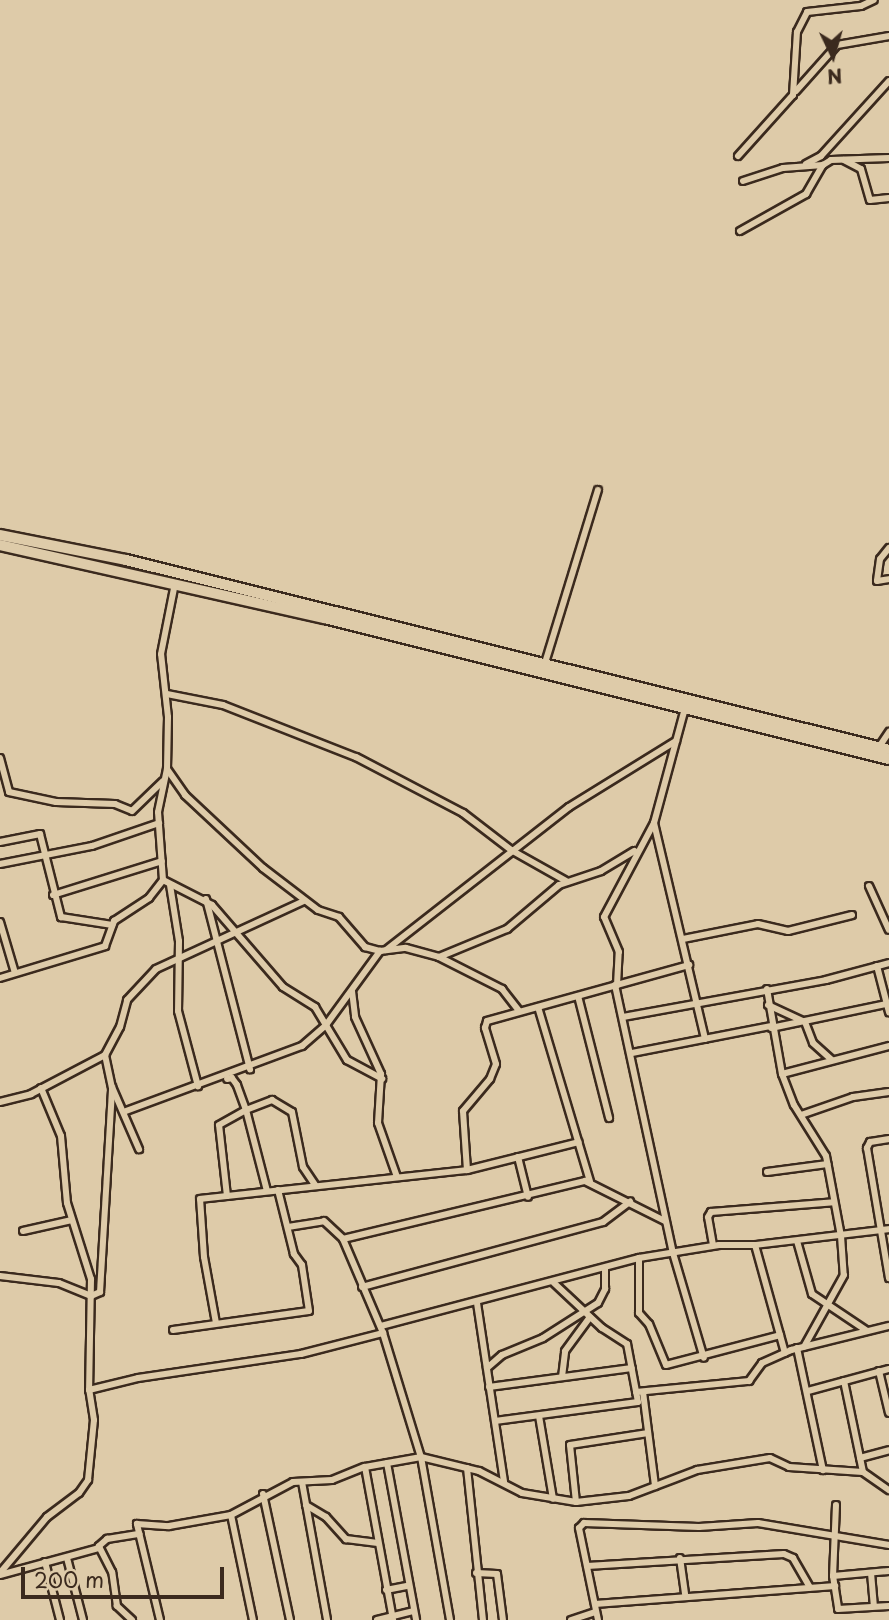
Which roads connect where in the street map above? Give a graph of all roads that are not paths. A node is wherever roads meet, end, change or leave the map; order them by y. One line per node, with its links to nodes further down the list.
1 (874, 0): 4 (street)
2 (889, 36): 4 (street)
3 (889, 81): 8 (street)
4 (793, 95): 5 (street)
5 (738, 156)
6 (889, 158): 7 (street)
7 (831, 160): 9 (street); 11 (street)
8 (806, 164): 9 (street); 10 (street)
9 (823, 165): 12 (street)
10 (743, 181)
11 (889, 198)
12 (740, 231)
13 (598, 490): 19 (street)
14 (0, 535): 19 (main road)
15 (0, 545): 18 (main road)
16 (889, 548): 17 (street)
17 (889, 579)
18 (175, 583): 20 (street); 21 (main road)
19 (545, 663): 24 (main road)
20 (167, 694): 27 (street); 33 (street)
21 (685, 708): 23 (street); 24 (main road)
22 (889, 732): 24 (street)
23 (676, 741): 29 (street); 33 (street)
24 (881, 751): 26 (main road)
25 (0, 758): 28 (street)
26 (889, 759)
27 (167, 769): 28 (street); 43 (street)
28 (163, 781): 30 (street)
29 (654, 822): 32 (street); 52 (street)
30 (159, 823): 34 (street); 35 (street)
31 (0, 842): 34 (street)
32 (641, 844): 38 (street); 61 (street)
33 (512, 850): 38 (street); 53 (street)
34 (44, 856): 36 (street); 41 (street)
35 (162, 860): 37 (street); 41 (street)
36 (0, 864)
37 (163, 880): 39 (street); 48 (street)
38 (566, 881): 55 (street)
39 (170, 885): 42 (street); 54 (street)
40 (870, 886): 45 (street)
41 (53, 895): 48 (street)
42 (206, 900): 49 (street); 51 (street)
43 (304, 901): 49 (street); 53 (street)
44 (889, 909): 45 (street)
45 (881, 912): 50 (street)
46 (852, 915): 52 (street)
47 (0, 922): 59 (street)
48 (112, 925): 59 (street)
49 (237, 930): 51 (street); 73 (street)
50 (889, 930)
51 (217, 939): 54 (street); 80 (street)
52 (683, 939): 57 (street)
53 (383, 951): 55 (street); 62 (street)
54 (179, 956): 78 (street); 84 (street)
55 (439, 957): 69 (street)
56 (889, 963): 58 (street)
57 (690, 965): 61 (street); 65 (street)
58 (877, 966): 63 (street); 66 (street)
59 (15, 973): 60 (street)
60 (0, 978)
61 (616, 985): 64 (street); 71 (street)
62 (352, 989): 73 (street); 82 (street)
63 (767, 989): 65 (street); 67 (street)
64 (578, 996): 68 (street); 92 (street)
65 (698, 1001): 71 (street); 75 (street)
66 (886, 1004): 70 (street); 72 (street)
67 (768, 1005): 72 (street); 74 (street)
68 (538, 1007): 69 (street); 94 (street)
69 (519, 1011): 98 (street)
70 (889, 1012)
71 (623, 1017): 77 (street)
72 (805, 1022): 74 (street); 79 (street)
73 (326, 1024): 80 (street); 82 (street)
74 (771, 1027): 75 (street); 81 (street)
75 (705, 1039): 77 (street)
76 (889, 1046): 79 (street)
77 (632, 1053): 110 (street)
78 (105, 1055): 85 (street); 86 (street)
79 (832, 1060): 81 (street)
80 (250, 1069): 83 (street)
81 (782, 1074): 91 (street)
82 (382, 1079): 100 (street)
83 (209, 1082): 84 (street); 89 (street)
84 (198, 1086): 90 (street)
85 (112, 1087): 90 (street); 127 (street)
86 (41, 1088): 88 (street); 109 (street)
87 (889, 1092): 91 (street)
88 (0, 1102)
89 (246, 1110): 102 (street); 104 (street); 105 (street)
90 (126, 1111): 95 (street)
91 (801, 1115): 97 (street)
92 (609, 1118)
93 (889, 1139): 114 (street)
94 (579, 1142): 96 (street); 101 (street)
95 (139, 1149)
96 (518, 1157): 98 (street); 106 (street)
97 (827, 1164): 99 (street); 108 (street)
98 (467, 1170): 100 (street)
99 (767, 1172)
100 (397, 1177): 102 (street)
101 (590, 1181): 106 (street); 107 (street)
102 (315, 1185): 103 (street)
103 (278, 1190): 104 (street); 111 (street)
104 (267, 1191): 105 (street)
105 (227, 1195): 131 (street)
106 (528, 1197): 116 (street)
107 (630, 1202): 110 (street); 126 (street)
108 (834, 1202): 115 (street); 118 (street)
109 (72, 1220): 113 (street); 127 (street)
110 (665, 1221): 120 (street)
111 (288, 1227): 116 (street); 131 (street)
112 (889, 1229): 114 (street)
113 (23, 1231)
114 (879, 1231): 115 (street); 124 (street)
115 (841, 1236): 117 (street); 129 (street)
116 (343, 1239): 126 (street)
117 (797, 1241): 119 (street); 129 (street)
118 (713, 1245): 119 (street); 120 (street)
119 (755, 1245): 136 (street)
120 (673, 1253): 121 (street); 139 (street)
121 (639, 1258): 122 (street); 139 (street)
122 (605, 1269): 125 (street); 130 (street)
123 (0, 1275): 127 (street)
124 (889, 1278)
125 (554, 1283): 128 (street); 130 (street)
126 (362, 1287): 134 (street)
127 (91, 1296): 147 (street)
128 (477, 1303): 134 (street); 141 (street)
129 (827, 1304): 135 (street); 137 (street)
130 (587, 1314): 140 (street); 141 (street); 144 (street)
131 (216, 1323): 133 (street)
132 (889, 1326): 135 (street)
133 (173, 1330)
134 (382, 1330): 147 (street); 155 (street)
135 (867, 1331): 137 (street)
136 (780, 1335): 138 (street); 139 (street)
137 (800, 1348): 138 (street); 148 (street)
138 (785, 1353): 149 (street)
139 (704, 1358)
140 (632, 1368): 144 (street); 149 (street)
141 (487, 1369): 146 (street)
142 (889, 1369): 143 (street)
143 (879, 1371): 145 (street); 150 (street)
144 (562, 1377): 146 (street)
145 (844, 1381): 148 (street); 156 (street)
146 (489, 1387): 152 (street)
147 (89, 1390): 184 (street)
148 (808, 1391): 160 (street)
149 (639, 1392): 151 (street); 153 (street)
150 (889, 1413)
151 (539, 1416): 152 (street); 167 (street)
152 (495, 1421): 163 (street)
153 (648, 1433): 164 (street); 168 (street)
154 (889, 1450): 156 (street)
155 (421, 1457): 157 (street); 159 (street); 207 (street)
156 (860, 1458): 161 (street)
157 (387, 1464): 158 (street); 186 (street)
158 (365, 1467): 162 (street); 174 (street)
159 (467, 1468): 163 (street); 182 (street)
160 (823, 1470): 161 (street); 164 (street)
161 (863, 1472): 165 (street)
162 (302, 1482): 166 (street); 169 (street)
163 (503, 1482): 167 (street)
164 (655, 1486): 168 (street)
165 (889, 1490)
166 (263, 1494): 171 (street); 203 (street)
167 (553, 1499): 168 (street)
168 (576, 1502)
169 (306, 1505): 174 (street); 204 (street)
170 (836, 1505): 173 (street)
171 (231, 1515): 172 (street); 202 (street)
172 (140, 1534): 176 (street); 201 (street)
173 (834, 1536): 175 (street); 180 (street); 185 (street)
174 (378, 1543): 189 (street)
175 (889, 1545)
176 (99, 1548): 177 (street); 200 (street)
177 (67, 1558): 179 (street); 199 (street)
178 (680, 1558): 180 (street); 188 (street); 190 (street)
179 (45, 1562): 184 (street); 198 (street)
180 (587, 1566): 191 (street)
181 (889, 1571): 183 (street)
182 (476, 1573): 208 (street); 209 (street)
183 (871, 1573): 185 (street); 192 (street)
184 (0, 1574)
185 (833, 1576): 187 (street)
186 (407, 1586): 189 (street); 195 (street)
187 (835, 1586): 188 (street); 194 (street)
188 (810, 1588): 190 (street)
189 (386, 1590): 197 (street)
190 (685, 1595): 191 (street)
191 (595, 1604): 196 (street)
192 (874, 1606): 193 (street); 194 (street)
193 (889, 1606)
194 (841, 1609): 212 (street)
195 (413, 1611): 197 (street); 206 (street)
196 (596, 1612): 210 (street); 211 (street)
197 (393, 1618): 205 (street)
198 (60, 1620)
199 (83, 1620)
200 (132, 1620)
201 (160, 1620)
202 (253, 1620)
203 (290, 1620)
204 (327, 1620)
205 (377, 1620)
206 (416, 1620)
207 (450, 1620)
208 (483, 1620)
209 (503, 1620)
210 (571, 1620)
211 (598, 1620)
212 (843, 1620)

